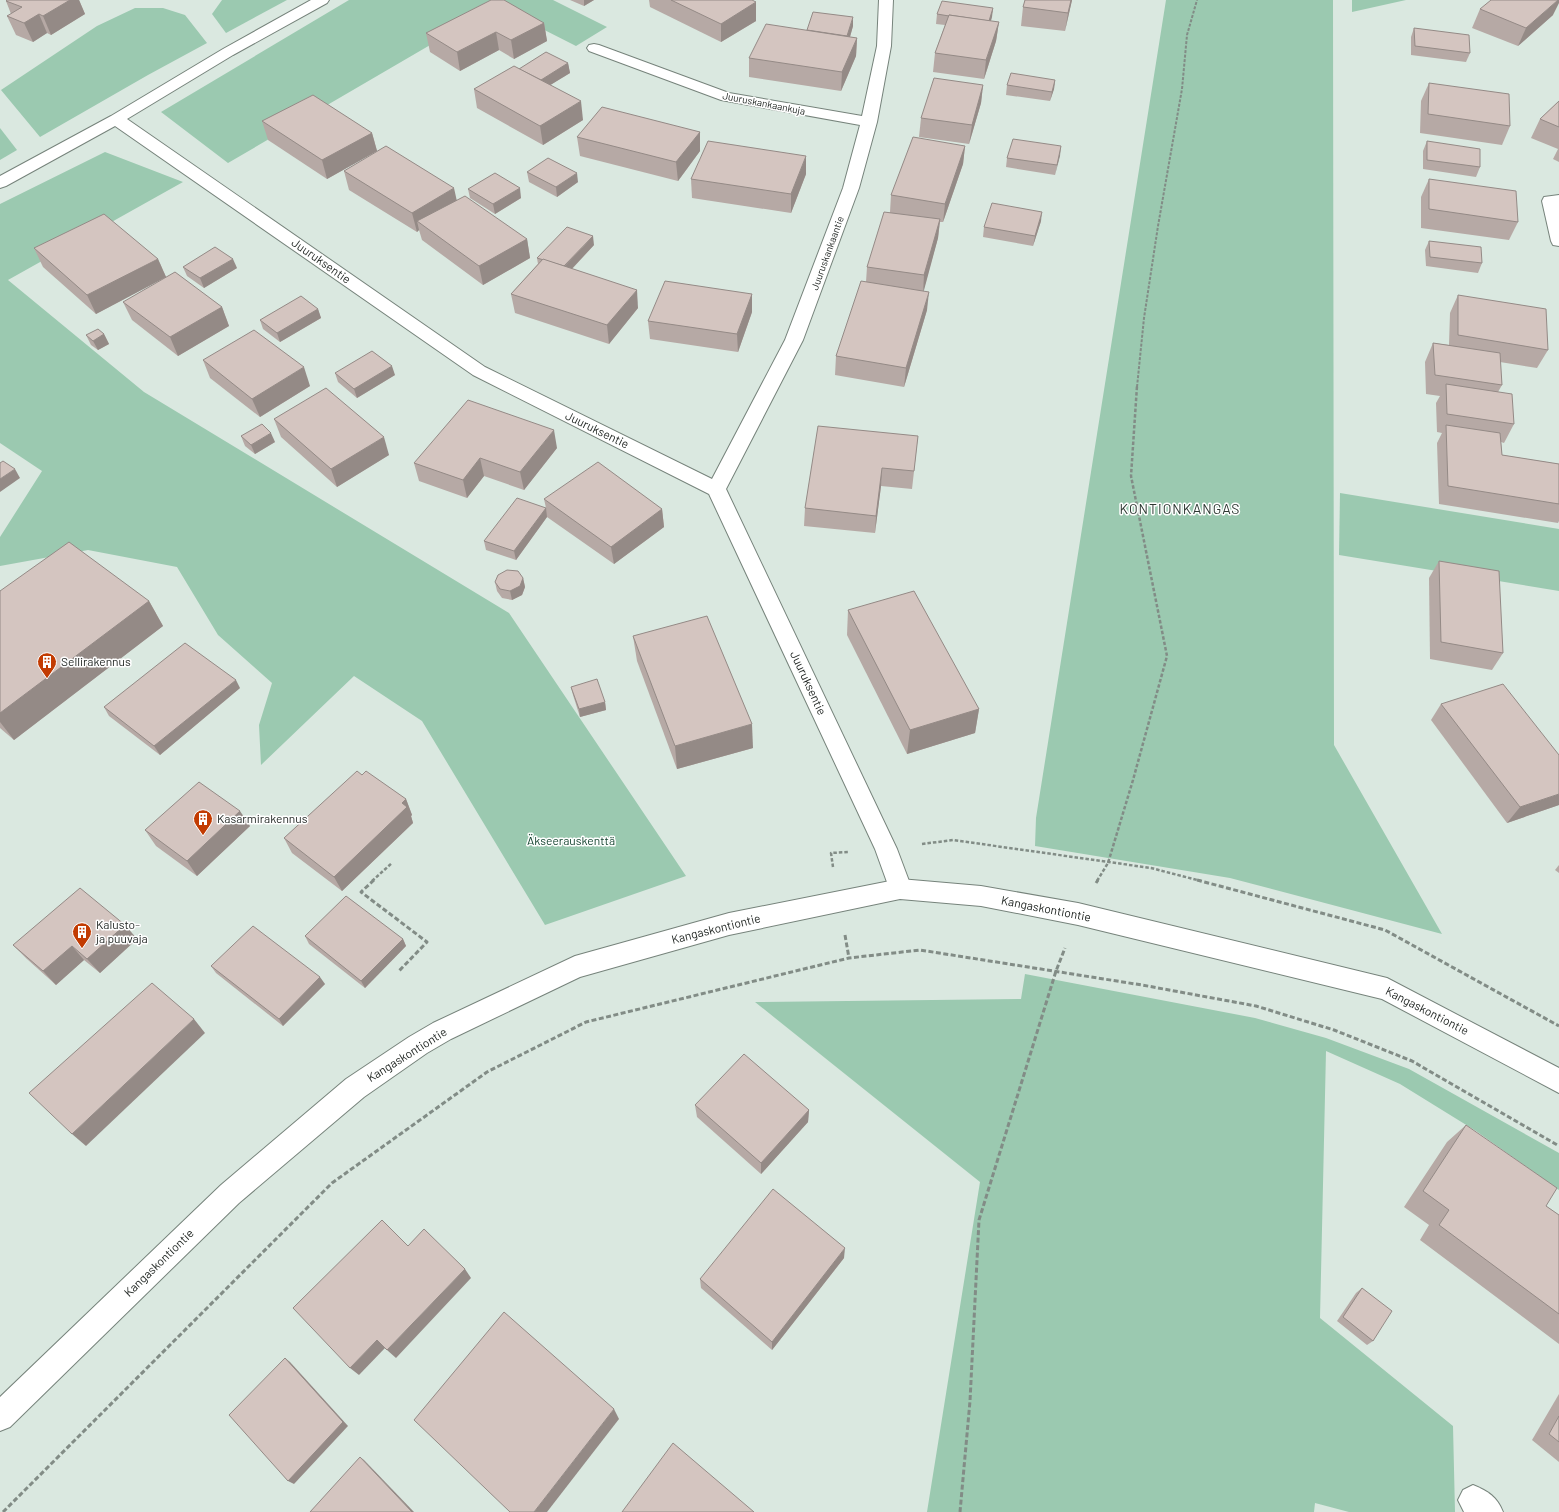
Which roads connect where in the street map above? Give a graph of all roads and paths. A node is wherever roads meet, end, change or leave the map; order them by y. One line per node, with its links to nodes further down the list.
1 (322, 0): 5 (street)
2 (886, 0): 6 (street, Juuruskankaantie)
3 (1197, 0): 13 (path)
4 (594, 48): 6 (street, Juuruskankaankuja)
5 (116, 119): 7 (street); 10 (street, Juuruksentie)
6 (869, 122): 10 (street, Juuruskankaantie)
7 (0, 183)
8 (1559, 200): 9 (street)
9 (1559, 241)
10 (716, 490): 12 (street, Juuruksentie)
11 (392, 863): 15 (path)
12 (900, 889): 13 (street, Kangaskontiontie); 18 (street, Kangaskontiontie)
13 (1078, 914): 14 (path); 16 (street, Kangaskontiontie)
14 (1056, 971): 17 (path); 19 (path); 20 (path)
15 (398, 972)
16 (1559, 1081)
17 (1559, 1146)
18 (0, 1417)
19 (3, 1512)
20 (960, 1512)

